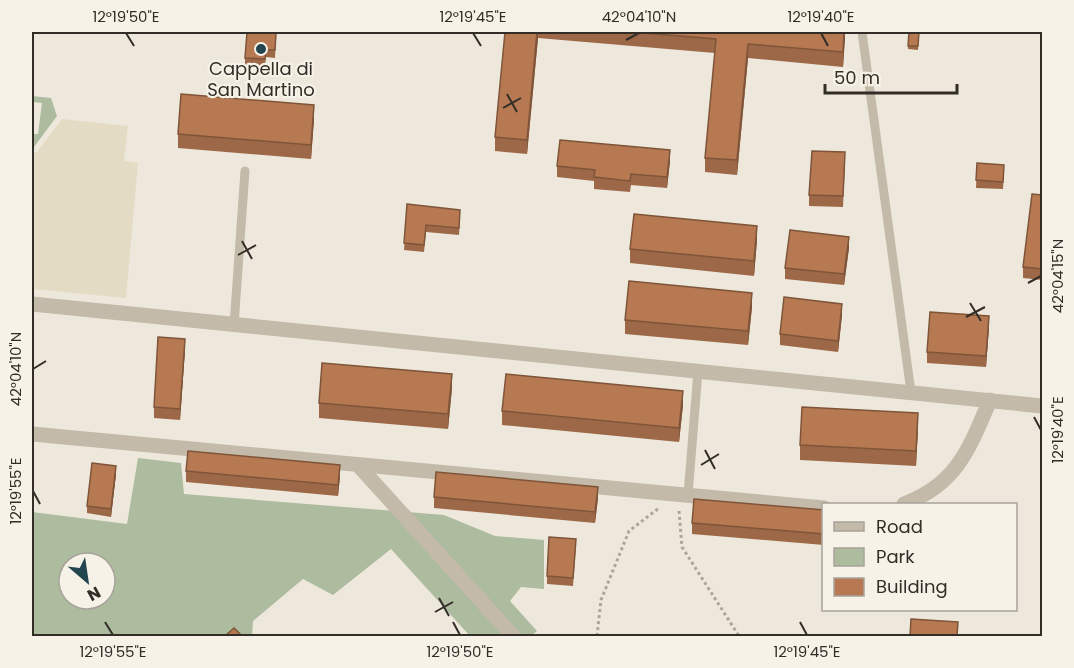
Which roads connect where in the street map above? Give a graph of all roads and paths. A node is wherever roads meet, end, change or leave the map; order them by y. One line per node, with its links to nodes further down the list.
1 (862, 32): 6 (lane)
2 (245, 171): 4 (lane)
3 (32, 304): 4 (street)
4 (234, 325): 5 (street)
5 (698, 371): 6 (street); 11 (lane)
6 (911, 392): 7 (street)
7 (990, 400): 8 (street); 12 (street)
8 (1042, 406)
9 (32, 434): 10 (street)
10 (358, 465): 11 (street); 14 (street)
11 (683, 495): 13 (street); 15 (path); 16 (path)
12 (906, 503)
13 (822, 508)
14 (513, 636)
15 (597, 636)
16 (739, 636)

